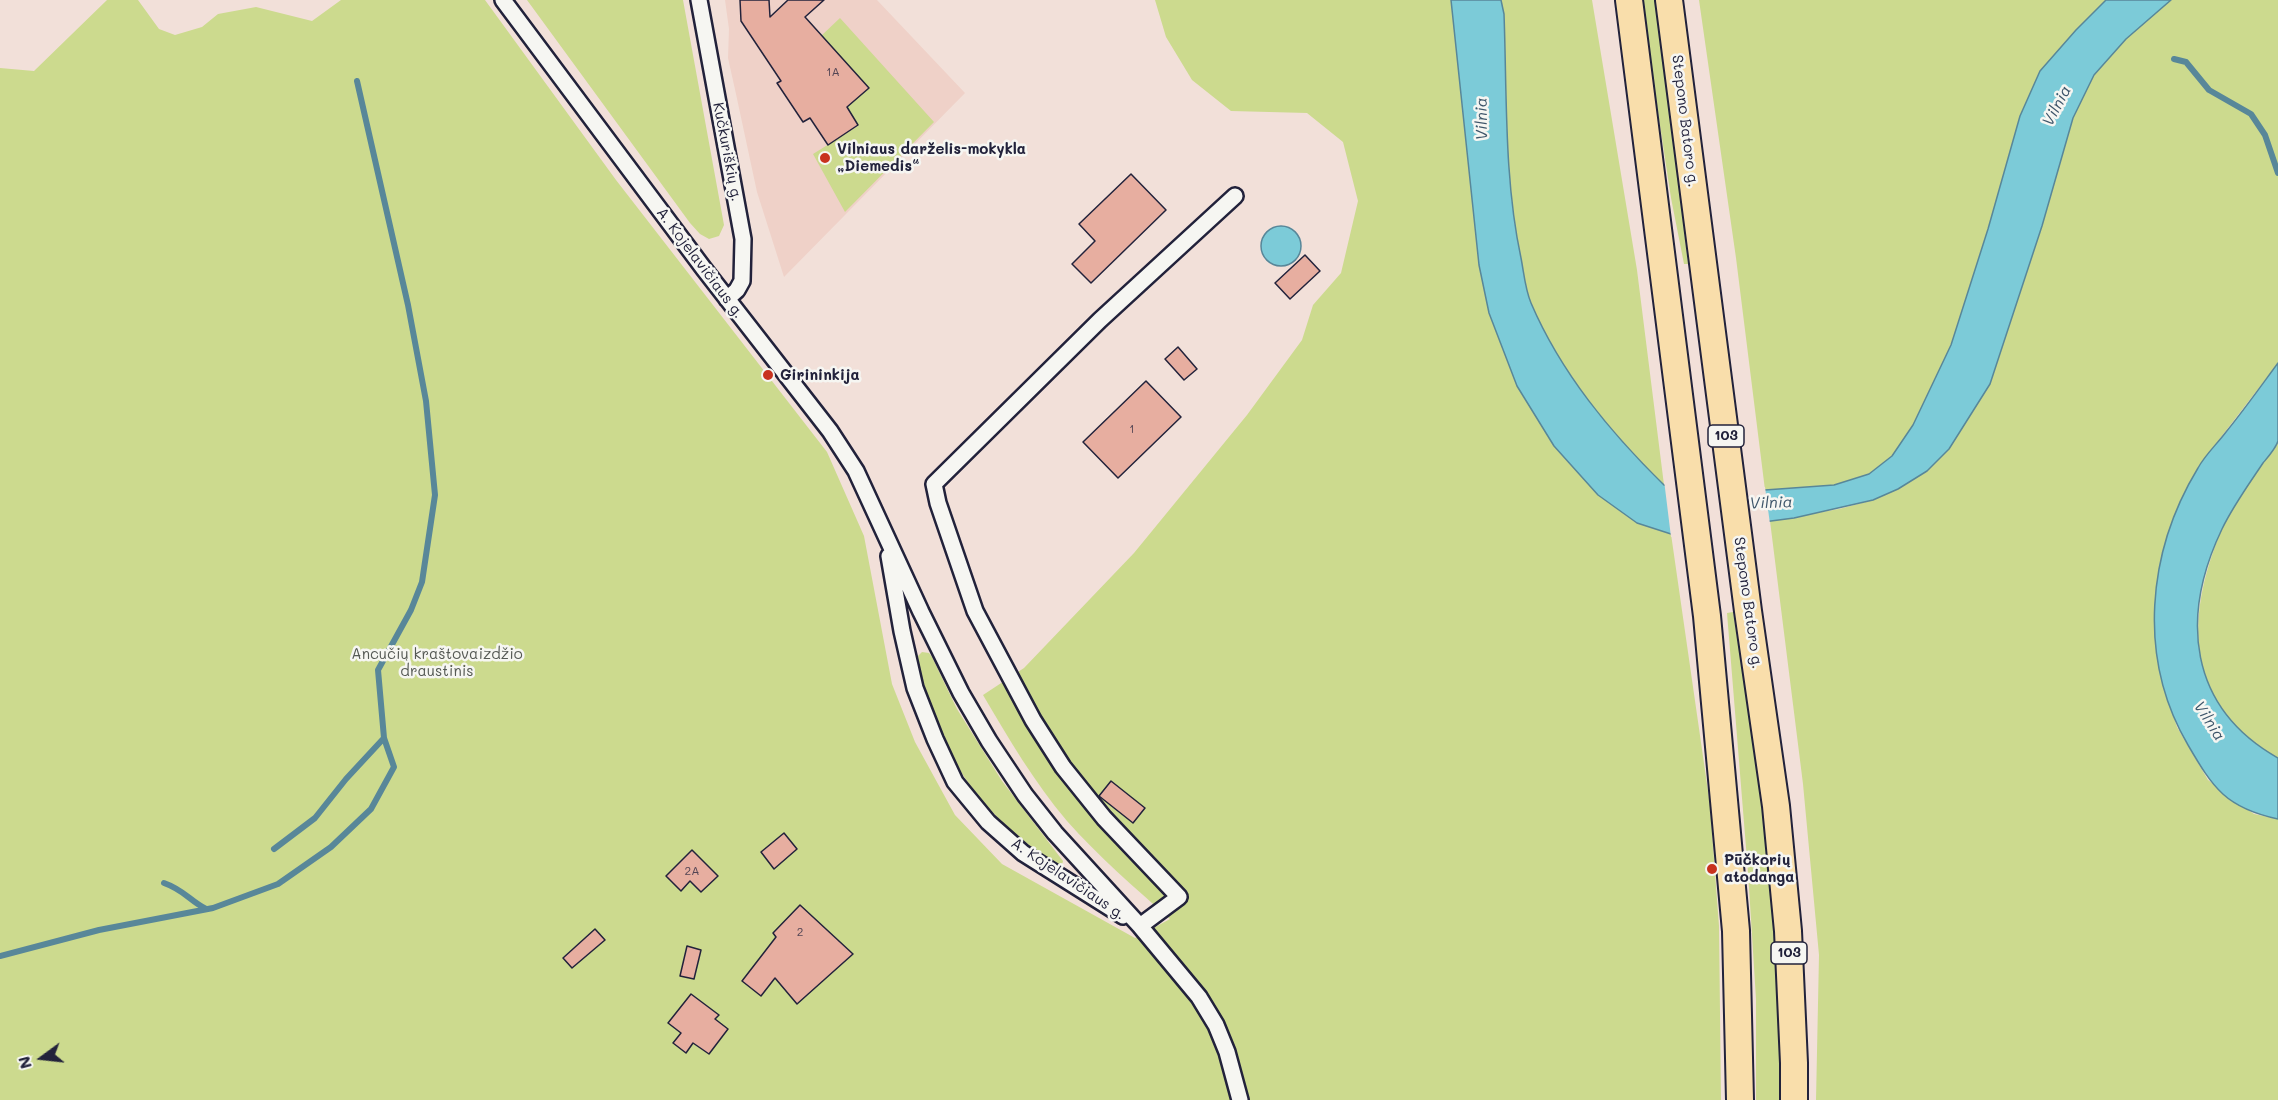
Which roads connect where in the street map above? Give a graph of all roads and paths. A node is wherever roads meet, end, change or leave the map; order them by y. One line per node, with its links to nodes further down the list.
1 (504, 0): 6 (street, A. Kojelavičiaus g.)
2 (699, 0): 6 (street, Kučkuriškių g.)
3 (1629, 0): 10 (main road, 103)
4 (1669, 0): 11 (main road, Stepono Batoro g. / 103)
5 (1235, 196): 8 (street)
6 (727, 299): 7 (street, A. Kojelavičiaus g.)
7 (885, 532): 8 (street, A. Kojelavičiaus g.); 8 (street, A. Kojelavičiaus g.)
8 (1140, 926): 9 (street, A. Kojelavičiaus g.)
9 (1240, 1100)
10 (1740, 1100)
11 (1794, 1100)

